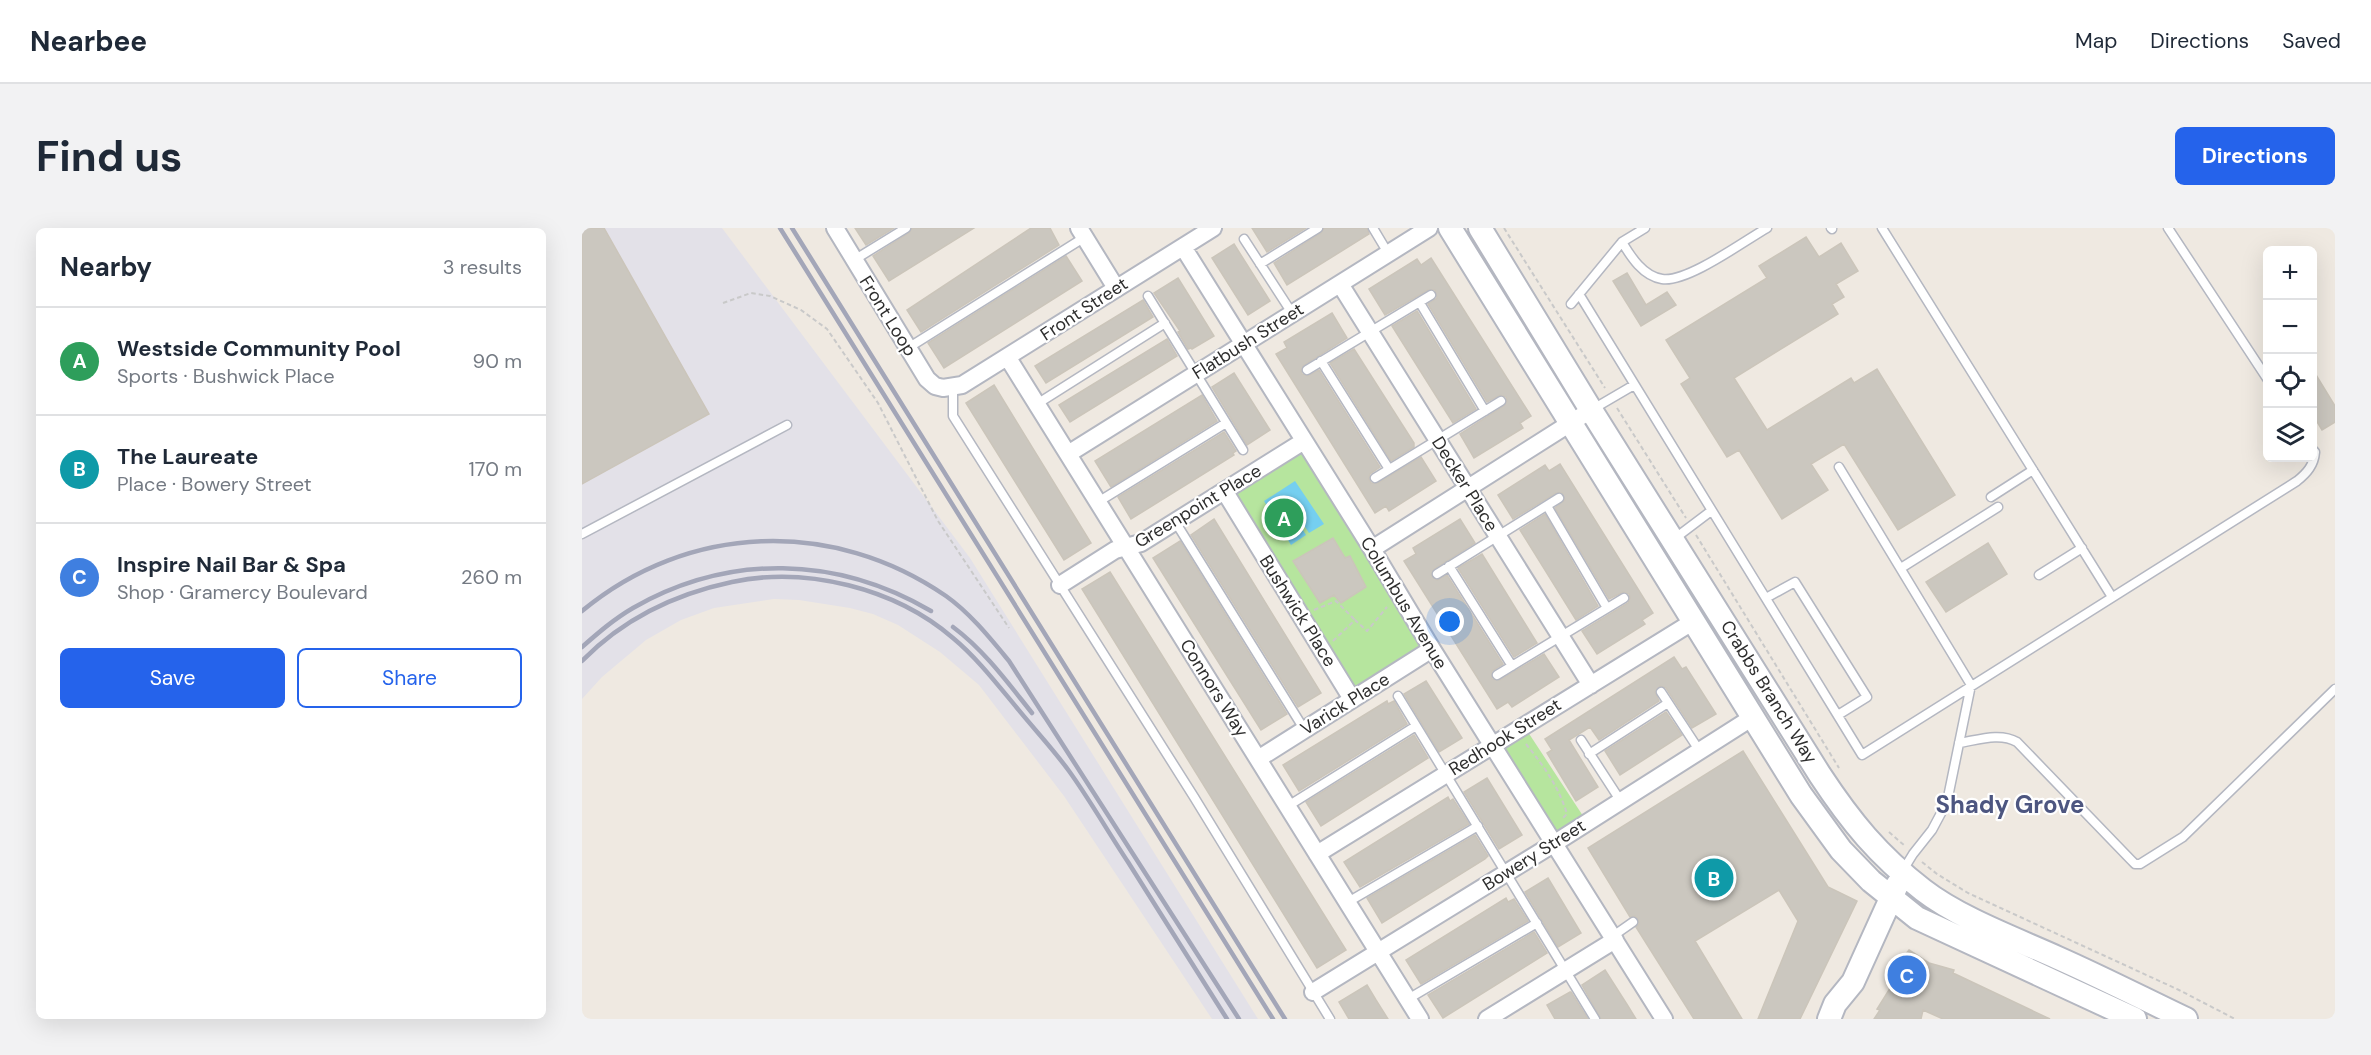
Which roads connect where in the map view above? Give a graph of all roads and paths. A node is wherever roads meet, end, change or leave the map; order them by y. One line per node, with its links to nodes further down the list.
1 (835, 228): 18 (street, Front Loop)
2 (906, 228): 18 (lane)
3 (1213, 228): 16 (street, Front Street)
4 (1318, 228): 19 (lane)
5 (1373, 228): 17 (lane)
6 (1429, 228): 17 (street, Flatbush Street)
7 (1450, 228): 45 (main road, Crabbs Branch Way)
8 (1480, 228): 42 (main road, Crabbs Branch Way)
9 (1645, 228): 15 (lane)
10 (1767, 228): 15 (lane)
11 (1882, 228): 54 (lane)
12 (2168, 228): 36 (lane)
13 (1082, 233): 21 (street); 32 (lane)
14 (1244, 239): 19 (lane)
15 (1622, 242): 22 (lane)
16 (1183, 247): 21 (street, Front Street); 31 (street, Columbus Avenue)
17 (1388, 253): 20 (street, Flatbush Street)
18 (854, 261): 32 (street, Front Loop)
19 (1260, 264): 28 (lane)
20 (1340, 284): 28 (street, Flatbush Street); 30 (street, Decker Place)
21 (1116, 288): 33 (street, Front Street)
22 (1579, 294): 27 (lane); 38 (lane)
23 (1431, 295): 26 (lane)
24 (1148, 297): 29 (lane)
25 (723, 303): 84 (path)
26 (1420, 303): 30 (lane); 43 (lane)
27 (1571, 303)
28 (1292, 313): 31 (street, Flatbush Street)
29 (1165, 323): 37 (lane); 41 (lane)
30 (1370, 332): 34 (lane); 47 (street, Decker Place)
31 (1243, 343): 37 (street, Flatbush Street); 48 (street, Columbus Avenue)
32 (908, 348): 39 (street, Front Loop)
33 (1008, 358): 39 (street, Front Street); 41 (street, Connors Way)
34 (1321, 361): 35 (lane); 53 (lane)
35 (1307, 370)
36 (2263, 372)
37 (1196, 374): 44 (lane); 50 (street, Flatbush Street)
38 (1634, 386): 42 (lane); 63 (lane)
39 (953, 388): 75 (lane)
40 (1501, 401): 43 (lane)
41 (1036, 404): 50 (street, Connors Way)
42 (1591, 410): 45 (street); 67 (main road, Crabbs Branch Way)
43 (1485, 411): 47 (lane)
44 (1226, 423): 49 (lane); 60 (lane)
45 (1570, 424): 56 (street); 83 (main road, Crabbs Branch Way)
46 (787, 425): 65 (lane)
47 (1437, 440): 53 (lane); 56 (street, Decker Place)
48 (1304, 441): 57 (street, Greenpoint Place); 70 (street, Columbus Avenue)
49 (1243, 450)
50 (1068, 454): 60 (street, Connors Way)
51 (2313, 462): 76 (lane)
52 (1839, 467): 72 (lane)
53 (1389, 469): 55 (lane)
54 (2033, 470): 58 (lane); 69 (lane)
55 (1375, 478)
56 (1467, 489): 66 (street, Decker Place); 70 (street)
57 (1225, 492): 64 (street, Greenpoint Place); 95 (street, Bushwick Place)
58 (1991, 497)
59 (1559, 498): 61 (lane)
60 (1098, 502): 68 (street, Connors Way)
61 (1547, 506): 66 (lane); 80 (lane)
62 (1998, 507): 72 (lane)
63 (1711, 511): 67 (lane); 78 (lane)
64 (1176, 523): 68 (street, Greenpoint Place); 100 (lane)
65 (582, 534)
66 (1497, 537): 71 (lane); 85 (street, Decker Place)
67 (1674, 538): 116 (main road, Crabbs Branch Way)
68 (1127, 548): 75 (street, Greenpoint Place); 107 (street, Connors Way)
69 (2082, 548): 74 (lane); 76 (lane)
70 (1372, 549): 87 (street, Columbus Avenue)
71 (1449, 566): 73 (lane); 88 (lane)
72 (1901, 568): 91 (lane)
73 (1437, 574)
74 (2039, 575)
75 (1060, 585): 125 (lane)
76 (2112, 597): 91 (lane)
77 (1624, 598): 80 (lane)
78 (1766, 598): 97 (lane); 97 (lane)
79 (1387, 607): 82 (path)
80 (1607, 608): 85 (lane)
81 (1314, 610): 82 (path)
82 (1355, 620): 86 (path)
83 (1694, 621): 90 (street, Redhook Street); 98 (main road, Crabbs Branch Way)
84 (1009, 628)
85 (1560, 636): 88 (lane); 90 (street, Decker Place)
86 (1333, 642)
87 (1432, 649): 95 (street, Varick Place); 104 (street, Columbus Avenue)
88 (1512, 666): 89 (lane)
89 (1497, 675)
90 (1591, 685): 104 (street, Redhook Street)
91 (1971, 685): 97 (lane); 103 (lane)
92 (2335, 689): 103 (lane)
93 (1661, 692): 96 (lane)
94 (1398, 696): 99 (lane)
95 (1352, 699): 100 (street, Varick Place)
96 (1668, 703): 105 (lane); 106 (lane)
97 (1838, 715)
98 (1753, 717): 105 (street, Bowery Street); 117 (main road, Crabbs Branch Way)
99 (1416, 726): 108 (lane); 110 (lane)
100 (1304, 729): 107 (street, Varick Place)
101 (1581, 740): 106 (lane)
102 (1525, 743): 111 (path)
103 (1959, 743): 116 (lane)
104 (1493, 745): 108 (street, Redhook Street); 113 (street, Columbus Avenue)
105 (1700, 750): 109 (street, Bowery Street)
106 (1589, 754): 109 (lane)
107 (1258, 759): 110 (street, Connors Way)
108 (1446, 774): 112 (lane); 114 (street, Redhook Street)
109 (1620, 800): 113 (street, Bowery Street)
110 (1288, 806): 114 (street, Connors Way)
111 (1565, 824)
112 (1478, 826): 115 (lane); 118 (lane)
113 (1555, 843): 115 (street, Bowery Street); 121 (street, Columbus Avenue)
114 (1317, 854): 118 (street, Connors Way)
115 (1506, 872): 120 (lane); 122 (street, Bowery Street)
116 (1902, 873): 117 (main road); 135 (main road, Crabbs Branch Way)
117 (1891, 898): 124 (main road); 134 (main road, Crabbs Branch Way)
118 (1348, 902): 122 (street, Connors Way)
119 (1633, 922): 121 (lane)
120 (1537, 923): 123 (lane); 126 (lane)
121 (1614, 938): 123 (street); 131 (street, Columbus Avenue)
122 (1378, 951): 125 (street, Bowery Street); 126 (street, Connors Way)
123 (1566, 970): 129 (street); 130 (lane)
124 (1853, 982): 132 (main road); 133 (main road)
125 (1313, 992): 127 (lane)
126 (1408, 999): 128 (street, Connors Way)
127 (1330, 1019)
128 (1420, 1019)
129 (1487, 1019)
130 (1595, 1019)
131 (1665, 1019)
132 (1829, 1019)
133 (1845, 1019)
134 (2135, 1019)
135 (2186, 1019)

